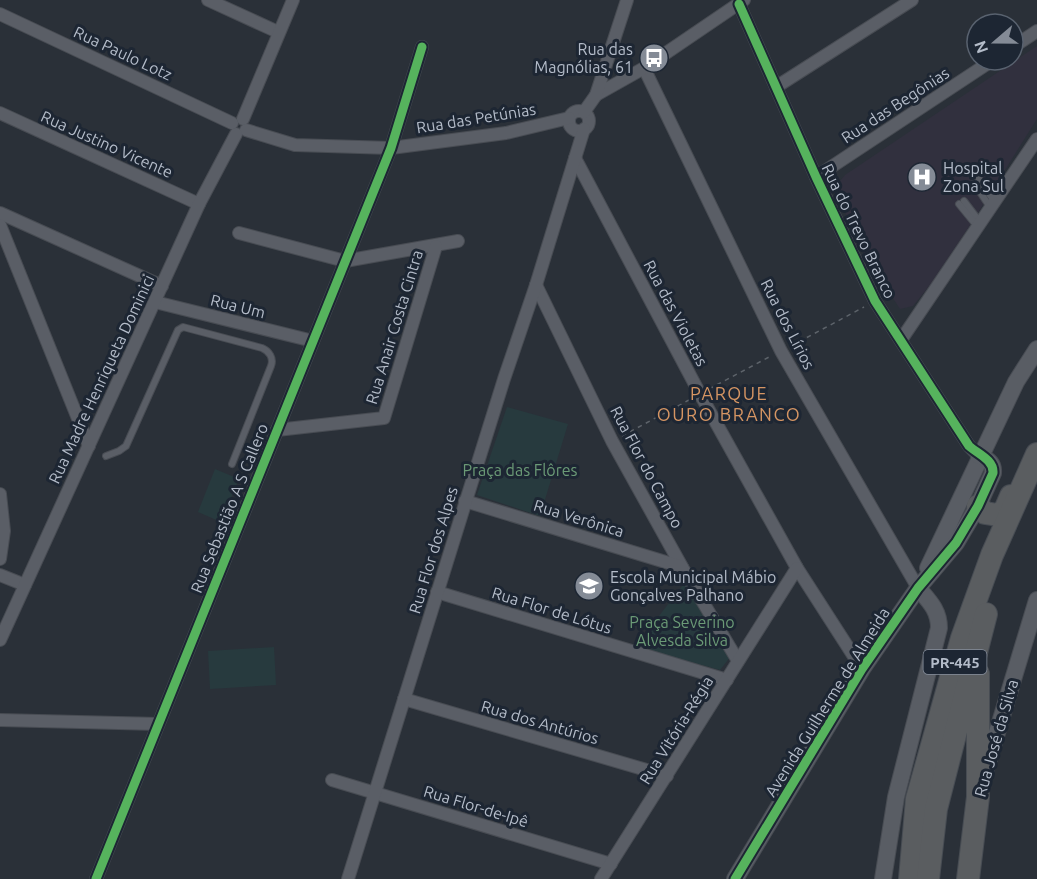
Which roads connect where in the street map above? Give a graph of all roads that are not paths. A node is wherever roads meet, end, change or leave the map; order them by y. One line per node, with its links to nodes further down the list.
1 (208, 0): 7 (street)
2 (292, 0): 7 (street, Rua Madre Henriqueta Dominici)
3 (627, 0): 12 (street)
4 (912, 0): 11 (street)
5 (742, 2): 9 (street); 11 (street, Rua do Trevo Branco)
6 (0, 14): 16 (street, Rua Paulo Lotz)
7 (278, 32): 16 (street, Rua Madre Henriqueta Dominici)
8 (422, 47): 19 (street, Rua Sebastião A S Callero)
9 (644, 68): 12 (street); 55 (street, Rua dos Lírios)
10 (975, 72): 21 (street, Rua das Begônias)
11 (776, 87): 21 (street, Rua do Trevo Branco)
12 (596, 95): 13 (street)
13 (584, 112): 15 (street); 17 (street)
14 (0, 113): 24 (street, Rua Justino Vicente)
15 (569, 118): 17 (street); 19 (street, Rua das Petúnias)
16 (239, 127): 19 (street, Rua das Petúnias); 24 (street, Rua Madre Henriqueta Dominici)
17 (584, 129): 20 (street, Rua Flor dos Alpes)
18 (1037, 139): 25 (street)
19 (391, 148): 32 (street, Rua Sebastião A S Callero)
20 (575, 158): 33 (street, Rua Flor dos Alpes); 52 (street, Rua das Violetas)
21 (816, 177): 36 (street, Rua do Trevo Branco)
22 (976, 181): 25 (lane)
23 (962, 202): 28 (lane)
24 (200, 204): 34 (street, Rua Madre Henriqueta Dominici)
25 (992, 205): 28 (street)
26 (0, 213): 34 (street)
27 (0, 225): 41 (street)
28 (979, 225): 36 (street)
29 (238, 233): 32 (street)
30 (458, 241): 31 (street)
31 (436, 246): 32 (street); 39 (street, Rua Anair Costa Cintra)
32 (345, 261): 37 (street, Rua Sebastião A S Callero)
33 (536, 285): 48 (street, Rua Flor dos Alpes); 51 (street, Rua Flor do Campo)
34 (162, 286): 35 (street, Rua Madre Henriqueta Dominici)
35 (155, 302): 37 (street, Rua Um); 41 (street, Rua Madre Henriqueta Dominici)
36 (900, 340): 44 (street, Rua do Trevo Branco)
37 (313, 341): 39 (street, Rua Sebastião A S Callero)
38 (1037, 349): 44 (street, Avenida Guilherme de Almeida)
39 (277, 430): 66 (street, Rua Sebastião A S Callero)
40 (1037, 437): 49 (highway)
41 (89, 446): 54 (street, Rua Madre Henriqueta Dominici)
42 (1037, 454): 71 (highway, PR-445)
43 (106, 456): 45 (lane)
44 (980, 456): 49 (street, Avenida Guilherme de Almeida); 55 (street, Avenida Guilherme de Almeida)
45 (232, 464)
46 (1037, 486): 60 (highway, PR-445)
47 (0, 494): 50 (street)
48 (465, 501): 51 (street, Rua Verônica); 56 (street, Rua Flor dos Alpes)
49 (978, 506): 55 (street, Avenida Guilherme de Almeida)
50 (0, 559)
51 (682, 567): 61 (street, Rua Flor do Campo)
52 (797, 568): 61 (street, Rua Vitória-Régia); 62 (street, Rua das Violetas)
53 (0, 575): 54 (street)
54 (25, 585): 58 (street, Rua Madre Henriqueta Dominici)
55 (918, 588): 62 (street, Avenida Guilherme de Almeida); 77 (street)
56 (437, 592): 63 (street, Rua Flor de Lótus); 64 (street, Rua Flor dos Alpes)
57 (1037, 600): 70 (street, Rua José da Silva)
58 (5, 615): 59 (street, Rua Madre Henriqueta Dominici)
59 (0, 640)
60 (977, 641): 70 (highway); 80 (highway, PR-445)
61 (738, 661): 63 (street, Rua Vitória-Régia)
62 (862, 669): 76 (street, Avenida Guilherme de Almeida)
63 (727, 680): 67 (street, Rua Vitória-Régia)
64 (404, 699): 67 (street, Rua dos Antúrios); 69 (street, Rua Flor dos Alpes)
65 (0, 720): 66 (street)
66 (158, 724): 73 (street, Rua Sebastião A S Callero)
67 (667, 776): 72 (street, Rua Vitória-Régia)
68 (332, 780): 69 (street, Rua Flor-de-Ipê)
69 (375, 792): 72 (street, Rua Flor-de-Ipê); 74 (street, Rua Flor dos Alpes)
70 (978, 797): 81 (highway, Rua José da Silva)
71 (917, 800): 78 (highway); 79 (highway, PR-445)
72 (610, 864): 75 (street, Rua Vitória-Régia)
73 (96, 879)
74 (348, 879)
75 (601, 879)
76 (735, 879)
77 (882, 879)
78 (897, 879)
79 (910, 879)
80 (928, 879)
81 (968, 879)

